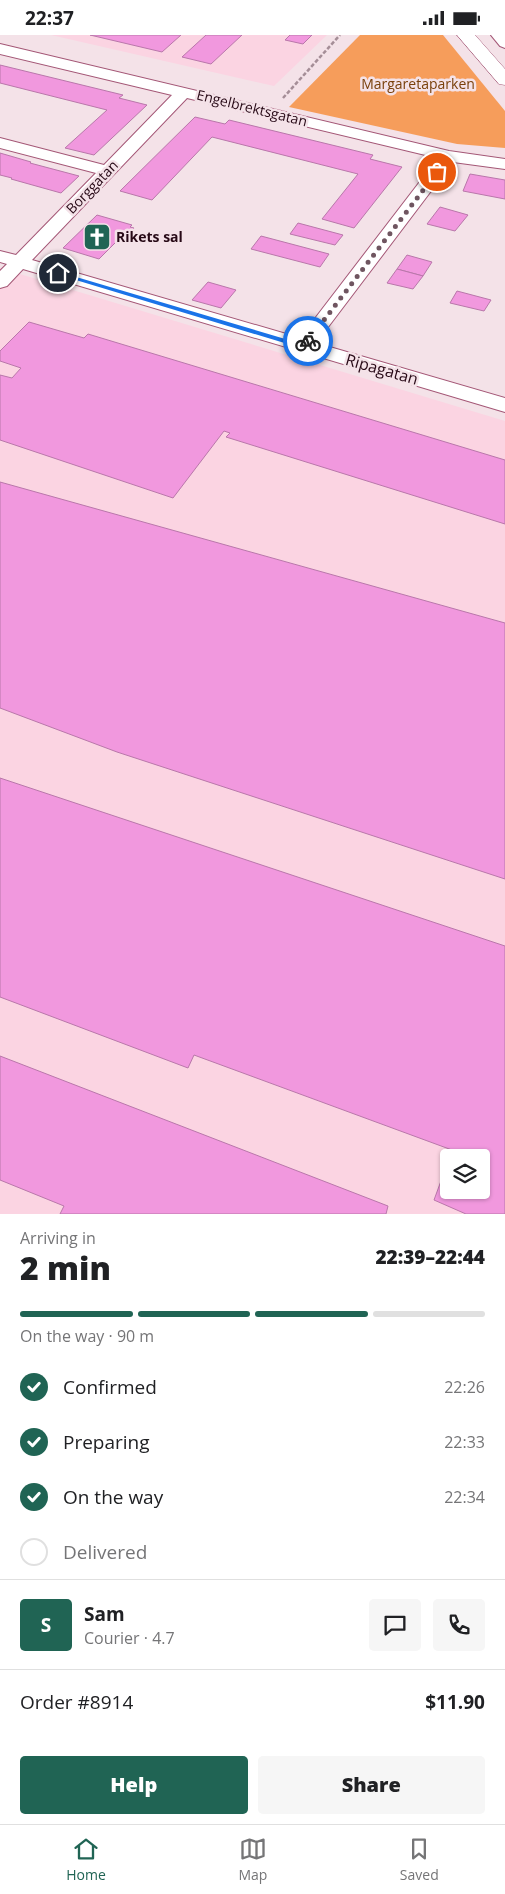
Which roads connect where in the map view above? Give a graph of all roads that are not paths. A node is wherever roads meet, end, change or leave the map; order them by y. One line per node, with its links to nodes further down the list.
1 (466, 35): 7 (main road)
2 (476, 35): 6 (main road)
3 (498, 35): 4 (street)
4 (505, 43)
5 (0, 49): 8 (street, Engelbrektsgatan)
6 (505, 67)
7 (505, 80)
8 (184, 92): 10 (street, Engelbrektsgatan); 12 (street, Borggatan)
9 (0, 143): 12 (street)
10 (449, 156): 11 (street, Engelbrektsgatan); 16 (street)
11 (505, 164)
12 (108, 171): 14 (street, Borggatan)
13 (0, 255): 14 (street, Ripagatan)
14 (20, 261): 15 (street, Borggatan); 16 (street, Ripagatan)
15 (0, 282)
16 (304, 347): 17 (street, Ripagatan)
17 (505, 405)

